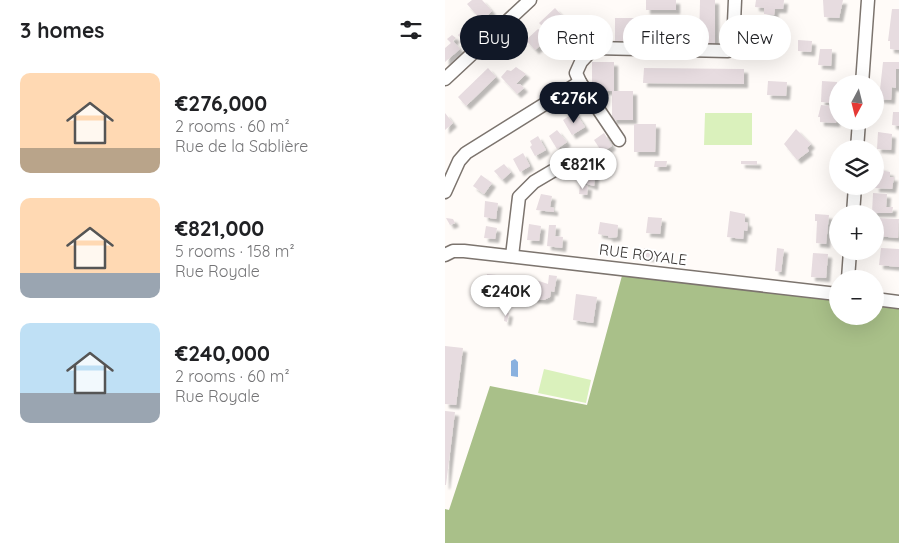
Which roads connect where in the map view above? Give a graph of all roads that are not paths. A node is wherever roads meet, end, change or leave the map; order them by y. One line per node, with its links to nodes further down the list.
1 (531, 0): 5 (street)
2 (735, 0): 6 (street)
3 (868, 0): 4 (street)
4 (863, 75)
5 (445, 79)
6 (580, 82): 7 (street); 9 (street)
7 (619, 140)
8 (578, 156): 11 (street)
9 (445, 192)
10 (445, 256): 11 (street, RUE ROYALE)
11 (511, 256): 12 (street, RUE ROYALE)
12 (829, 293)
13 (884, 300): 14 (street)
14 (899, 302)

